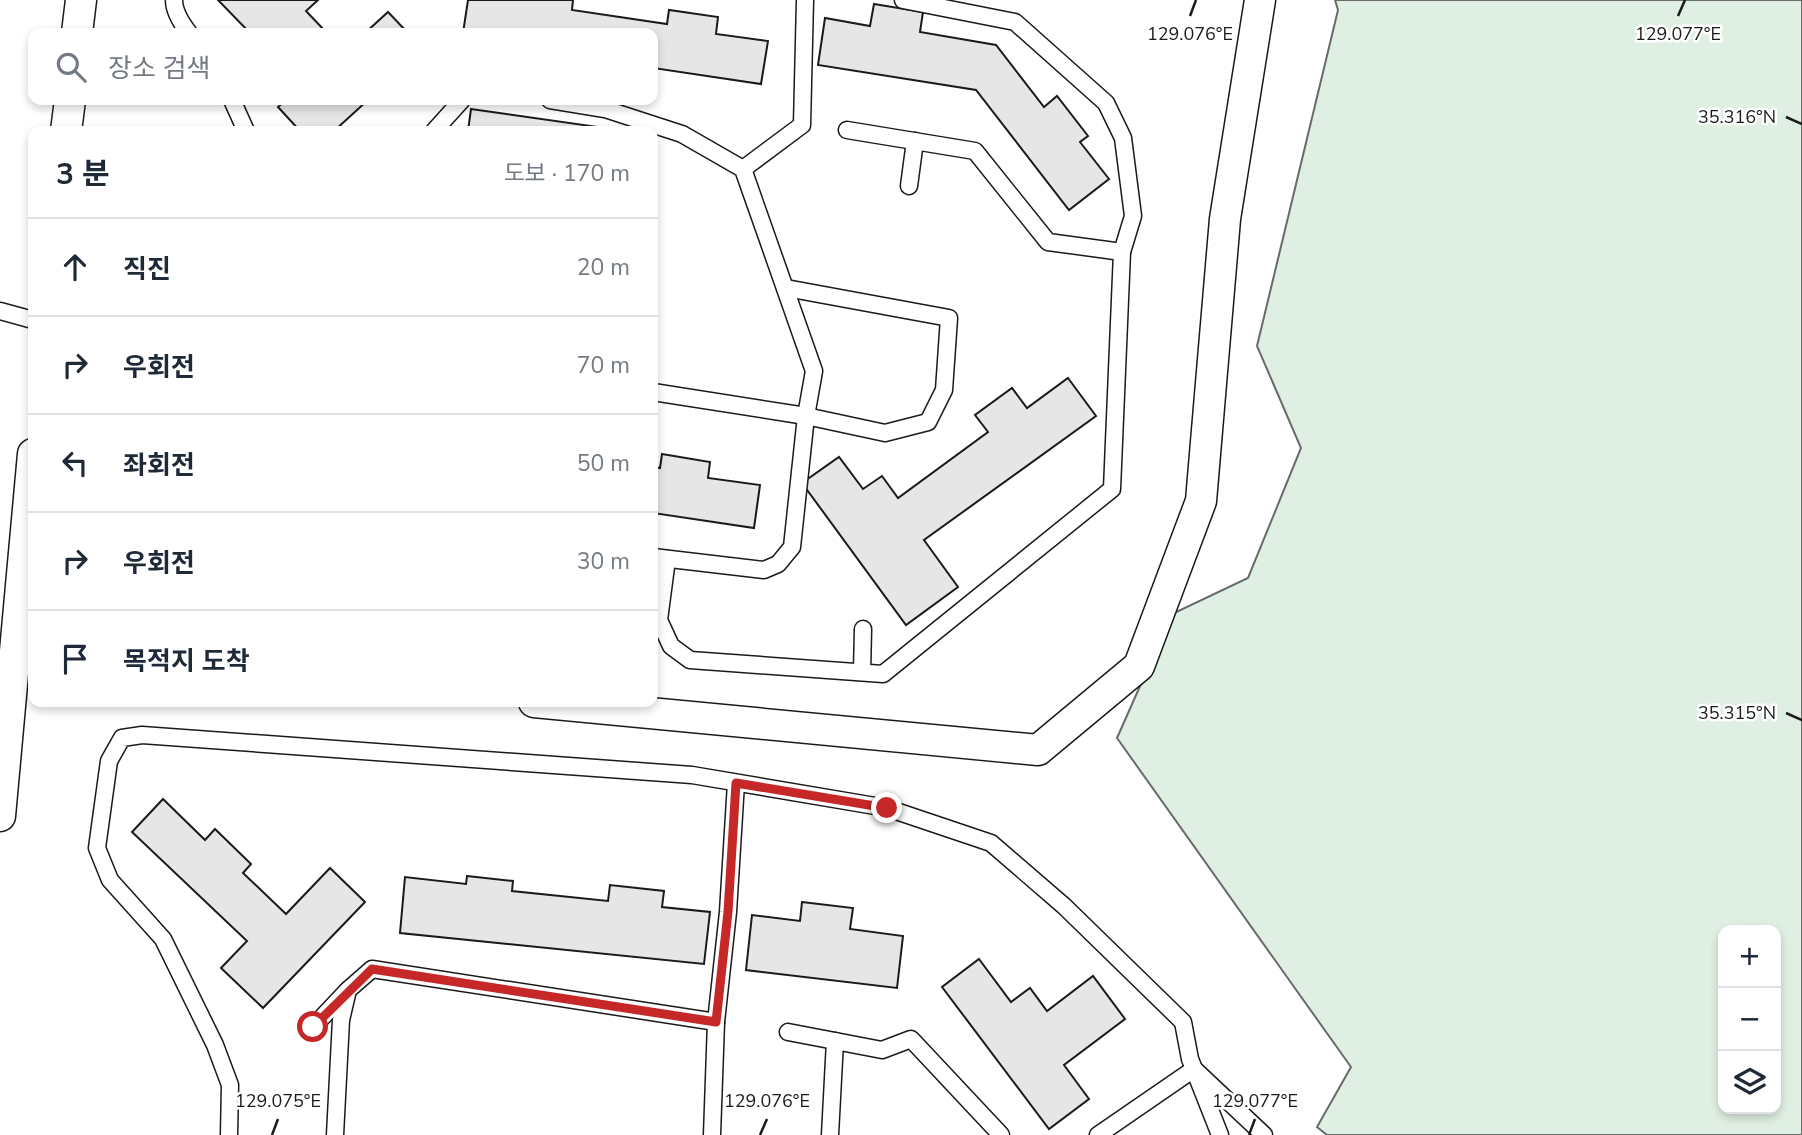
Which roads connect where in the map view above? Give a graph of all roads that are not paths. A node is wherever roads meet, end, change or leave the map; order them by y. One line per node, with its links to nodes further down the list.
1 (81, 0): 6 (street)
2 (174, 0): 7 (lane)
3 (805, 0): 17 (lane)
4 (903, 0): 19 (lane)
5 (1261, 0): 30 (street)
6 (78, 28)
7 (185, 28)
8 (69, 105): 12 (street)
9 (234, 105): 13 (lane)
10 (457, 105): 14 (lane)
11 (584, 105): 17 (lane)
12 (67, 126)
13 (244, 126)
14 (439, 126)
15 (847, 130): 16 (lane)
16 (915, 141): 18 (lane); 19 (lane)
17 (743, 169): 20 (lane)
18 (909, 186)
19 (1122, 252): 29 (lane)
20 (786, 288): 24 (lane); 24 (lane)
21 (0, 312): 22 (lane)
22 (28, 319)
23 (658, 393): 24 (lane)
24 (806, 416): 25 (lane)
25 (660, 558): 29 (lane)
26 (28, 565): 28 (street)
27 (863, 629): 29 (lane)
28 (24, 653): 32 (street)
29 (862, 672)
30 (586, 707)
31 (736, 783): 34 (lane); 38 (lane); 39 (lane)
32 (0, 816)
33 (348, 990): 34 (lane); 35 (lane); 40 (lane)
34 (716, 1022): 41 (lane)
35 (313, 1027)
36 (788, 1032): 37 (lane)
37 (835, 1041): 42 (lane); 43 (lane)
38 (1194, 1069): 44 (lane); 45 (lane); 46 (lane)
39 (229, 1135)
40 (335, 1135)
41 (712, 1135)
42 (830, 1135)
43 (1001, 1135)
44 (1098, 1135)
45 (1220, 1135)
46 (1264, 1135)

